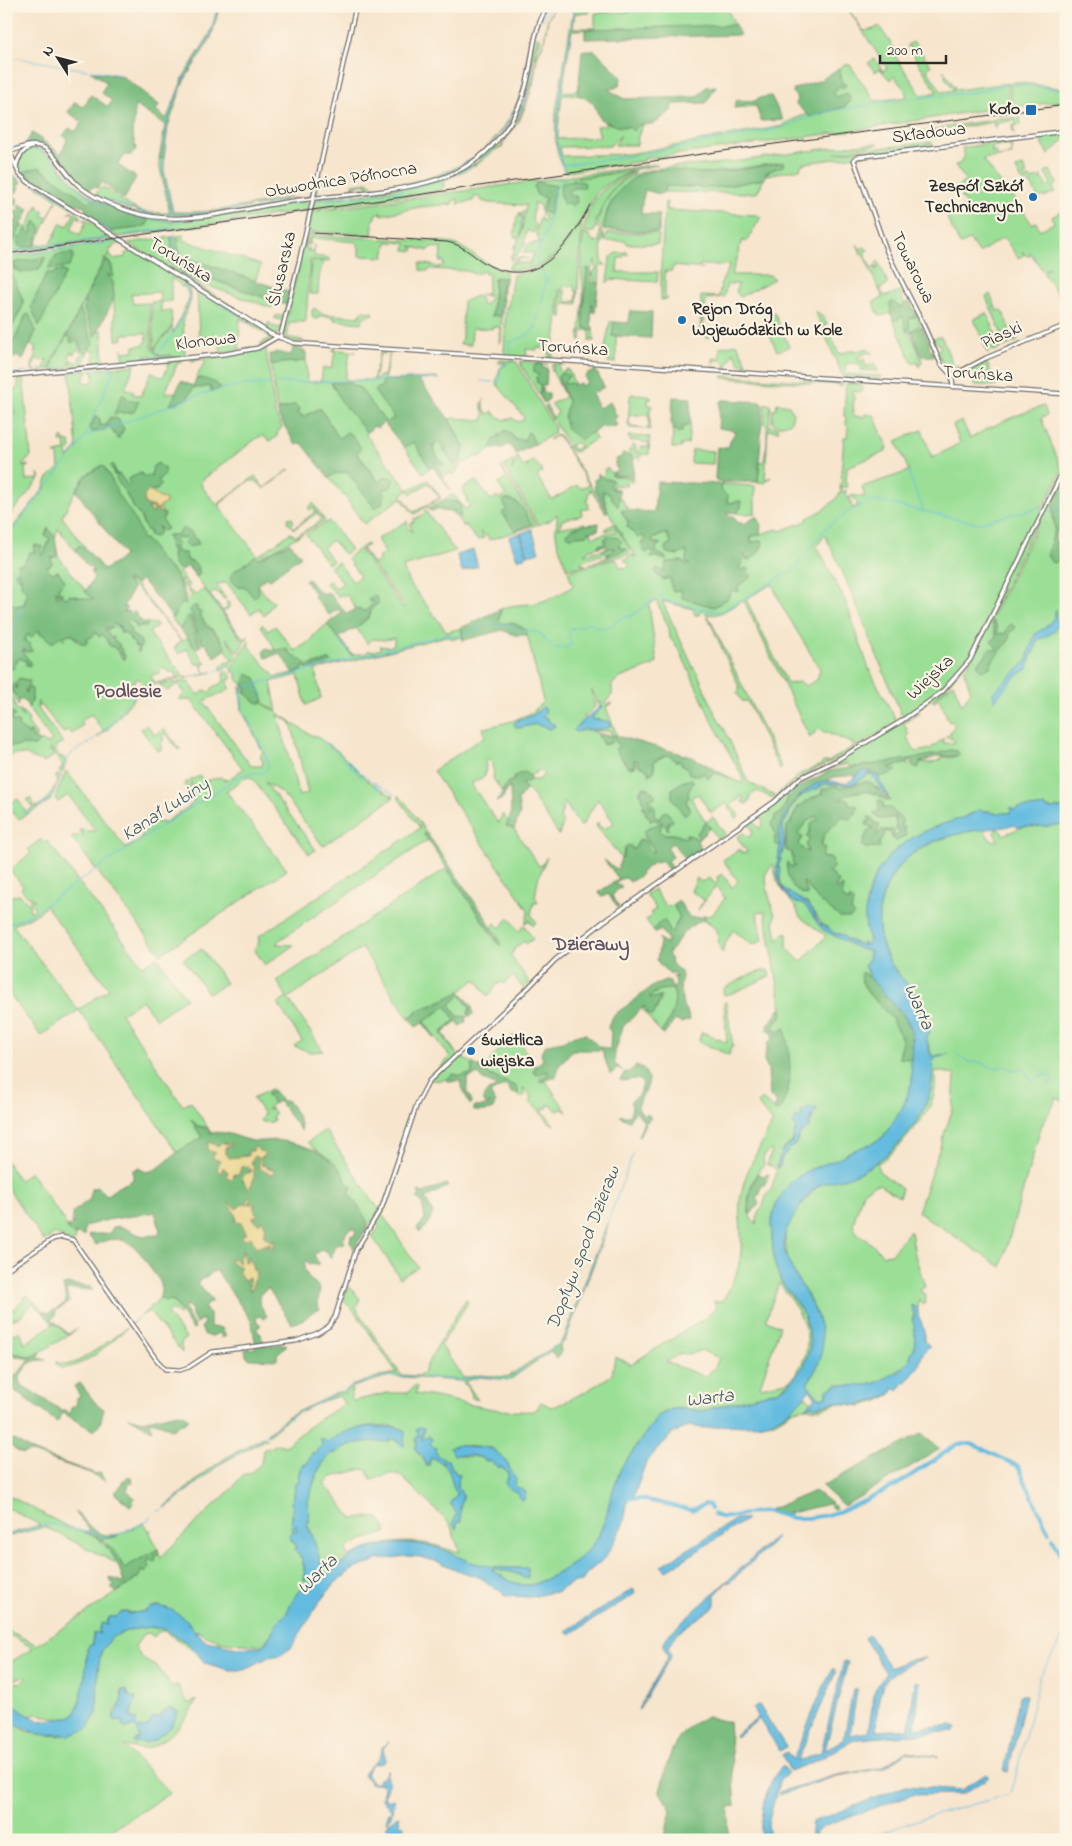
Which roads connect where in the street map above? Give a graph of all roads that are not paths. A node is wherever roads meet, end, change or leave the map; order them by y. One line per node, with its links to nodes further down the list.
1 (356, 6): 13 (street, Ślusarska)
2 (547, 6): 13 (street, Obwodnica Północna)
3 (1066, 131): 10 (street, Składowa)
4 (18, 148): 5 (street); 7 (street); 8 (street)
5 (12, 150): 6 (street); 9 (street)
6 (6, 154): 9 (street)
7 (22, 154): 8 (street); 11 (street)
8 (53, 155): 13 (street, Obwodnica Północna)
9 (13, 157): 11 (street); 12 (street)
10 (855, 158): 17 (street, Towarowa)
11 (19, 159): 12 (street)
12 (16, 168): 15 (street, Toruńska)
13 (313, 198): 15 (street, Ślusarska)
14 (1066, 325): 17 (street, Piaski)
15 (278, 338): 16 (street, Klonowa); 18 (street, Toruńska)
16 (6, 376)
17 (952, 376): 18 (street)
18 (953, 387): 19 (street, Toruńska)
19 (1066, 394)
20 (1066, 465): 21 (street, Wiejska)
21 (6, 1270)

